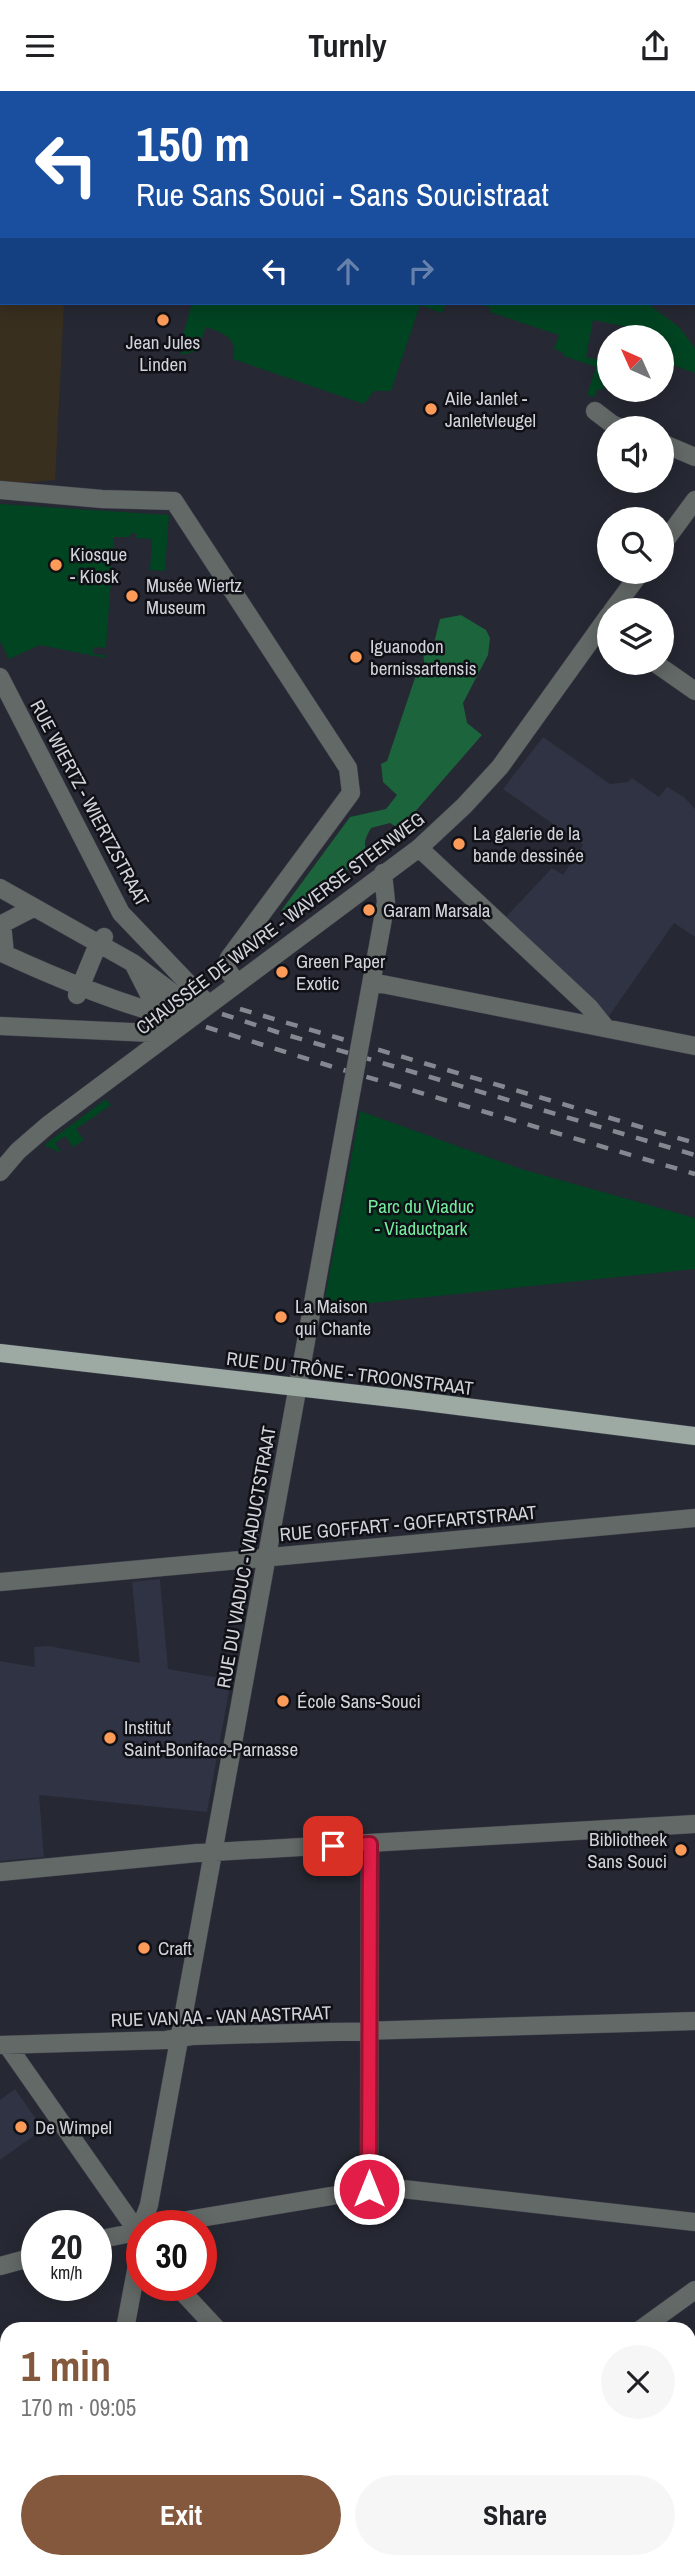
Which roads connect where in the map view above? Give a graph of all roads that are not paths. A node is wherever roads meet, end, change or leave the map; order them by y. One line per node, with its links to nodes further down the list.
1 (595, 411): 2 (street)
2 (602, 416)
3 (674, 448): 4 (street)
4 (695, 457)
5 (0, 490): 20 (street)
6 (695, 500): 7 (street)
7 (674, 529)
8 (597, 635): 12 (street, CHAUSSÉE DE WAVRE - WAVERSE STEENWEG)
9 (673, 675): 11 (street)
10 (0, 677): 22 (street, RUE WIERTZ - WIERTZSTRAAT)
11 (695, 691)
12 (419, 848): 13 (street, CHAUSSÉE DE WAVRE - WAVERSE STEENWEG); 25 (street)
13 (383, 873): 19 (street, RUE DU VIADUC - VIADUCTSTRAAT); 20 (street, CHAUSSÉE DE WAVRE - WAVERSE STEENWEG)
14 (0, 888): 15 (street)
15 (33, 908): 16 (street); 17 (street)
16 (101, 941): 18 (street); 21 (street)
17 (2, 953): 21 (street)
18 (132, 963): 23 (street); 23 (street)
19 (372, 982): 25 (street); 30 (street, RUE DU VIADUC - VIADUCTSTRAAT, bridge)
20 (237, 983): 22 (street, CHAUSSÉE DE WAVRE - WAVERSE STEENWEG)
21 (78, 990): 23 (street)
22 (208, 1004): 26 (street, CHAUSSÉE DE WAVRE - WAVERSE STEENWEG)
23 (165, 1015)
24 (0, 1026): 26 (street)
25 (606, 1028): 27 (street)
26 (159, 1041): 28 (street, CHAUSSÉE DE WAVRE - WAVERSE STEENWEG)
27 (695, 1046)
28 (0, 1172)
29 (0, 1353): 30 (main road, RUE DU TRÔNE - TROONSTRAAT)
30 (297, 1388): 31 (main road, RUE DU TRÔNE - TROONSTRAAT); 33 (street, RUE DU VIADUC - VIADUCTSTRAAT)
31 (695, 1436)
32 (695, 1518): 33 (street, RUE GOFFART - GOFFARTSTRAAT)
33 (267, 1557): 34 (street, RUE GOFFART - GOFFARTSTRAAT); 37 (street, RUE DU VIADUC - VIADUCTSTRAAT)
34 (0, 1582)
35 (695, 1824): 36 (street)
36 (370, 1844): 37 (street); 40 (street)
37 (212, 1853): 38 (street); 41 (street, RUE DU VIADUC - VIADUCTSTRAAT)
38 (0, 1872)
39 (695, 2021): 40 (street, RUE VAN AA - VAN AASTRAAT)
40 (369, 2032): 41 (street, RUE VAN AA - VAN AASTRAAT); 43 (street)
41 (179, 2038): 42 (street, RUE VAN AA - VAN AASTRAAT); 45 (street, RUE DU VIADUC - VIADUCTSTRAAT)
42 (4, 2045): 44 (street)
43 (369, 2189): 46 (street); 47 (street)
44 (128, 2210)
45 (148, 2210)
46 (217, 2218)
47 (695, 2222)
48 (21, 2260): 49 (street)
49 (0, 2266)
50 (695, 2290): 55 (street)
51 (130, 2301): 53 (street, RUE DU VIADUC - VIADUCTSTRAAT)
52 (191, 2301): 54 (street)
53 (126, 2322)
54 (210, 2322)
55 (651, 2322)

